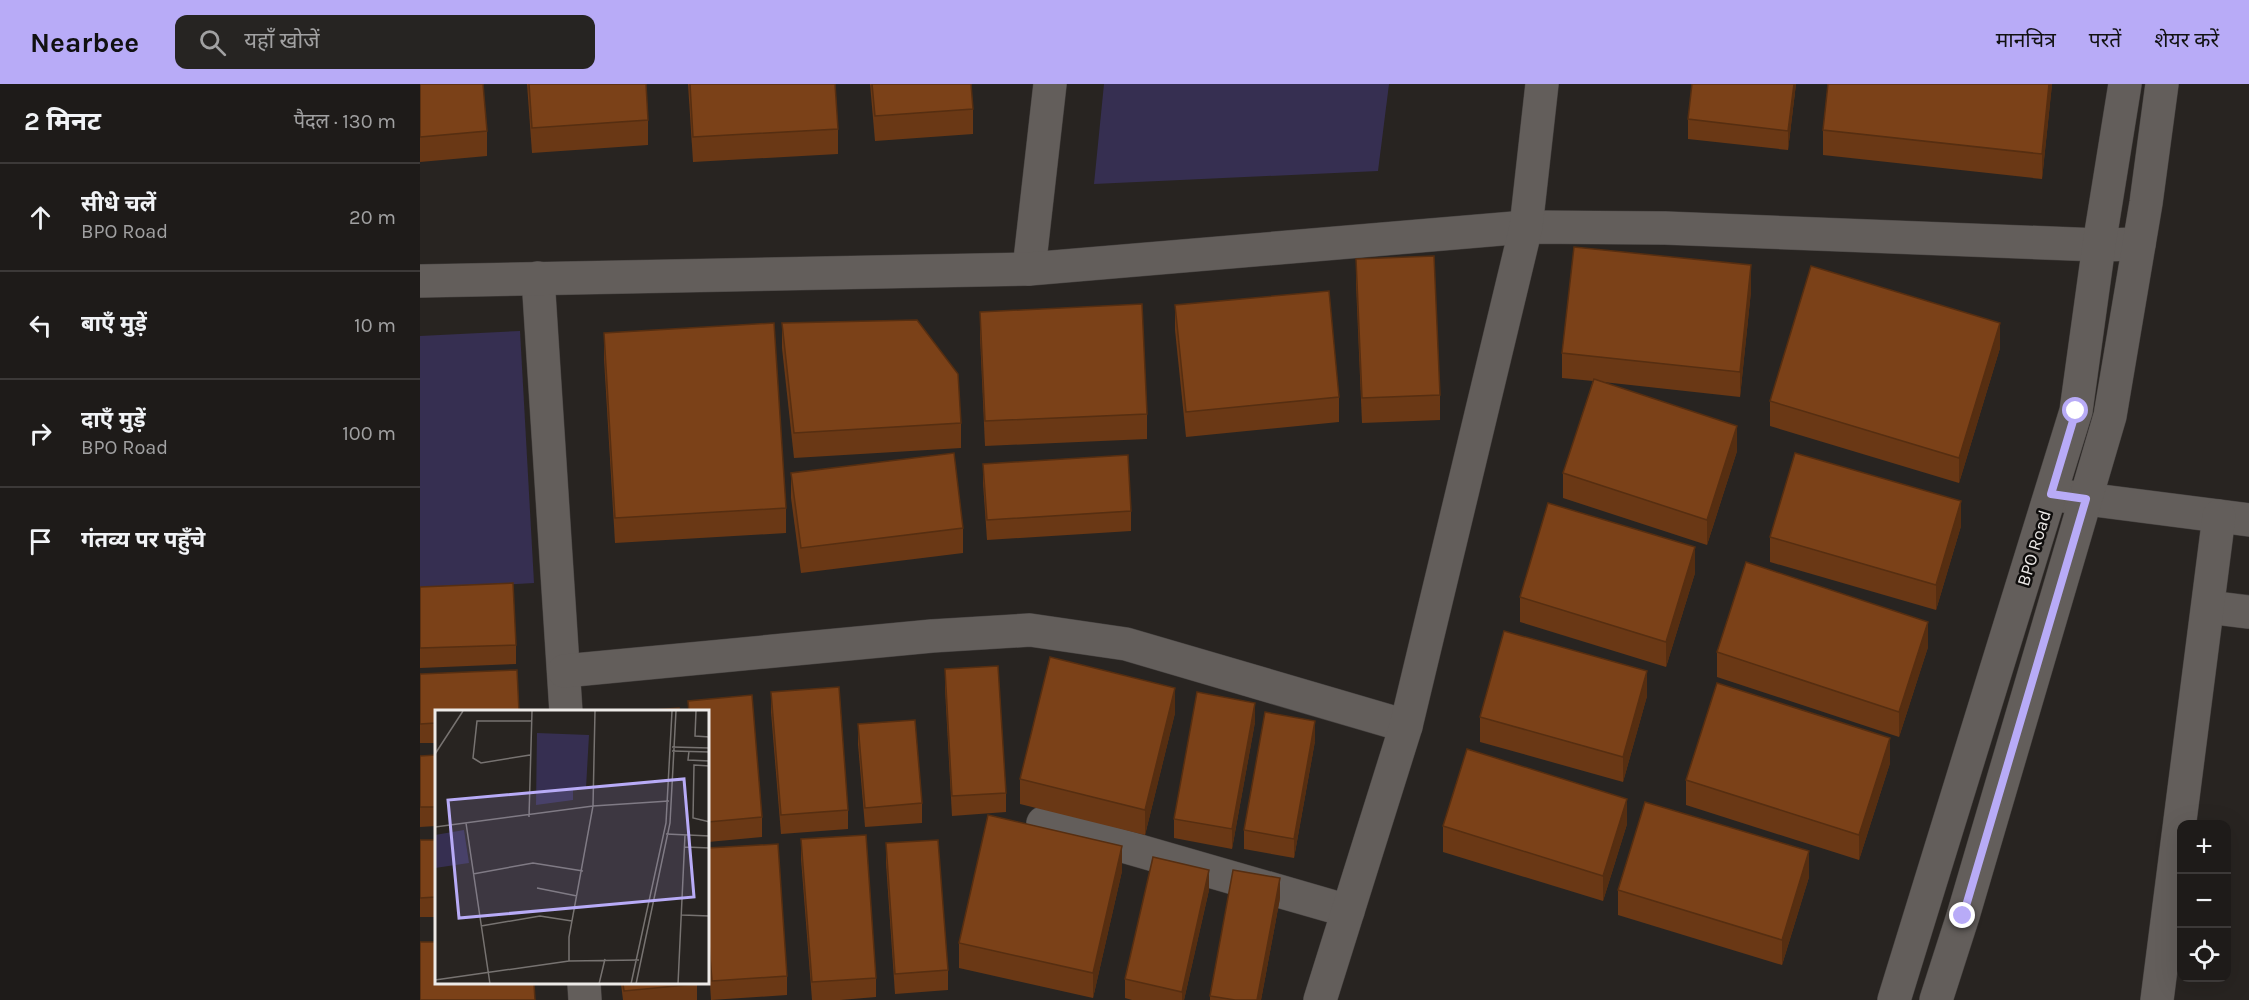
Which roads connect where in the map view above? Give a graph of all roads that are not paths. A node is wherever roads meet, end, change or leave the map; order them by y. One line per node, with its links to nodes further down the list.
1 (1050, 84): 8 (street)
2 (1542, 84): 5 (street)
3 (2125, 84): 6 (street, BPO Road)
4 (2162, 84): 7 (street, BPO Road)
5 (1526, 227): 6 (street); 8 (street); 18 (street)
6 (2099, 244): 7 (street); 11 (street, BPO Road)
7 (2139, 244): 12 (street, BPO Road)
8 (1029, 269): 9 (street)
9 (538, 278): 10 (street); 16 (street)
10 (420, 281)
11 (2051, 494): 12 (street); 24 (street, BPO Road)
12 (2086, 499): 13 (street); 25 (street, BPO Road)
13 (2234, 518): 14 (street)
14 (2208, 607): 15 (street); 26 (street)
15 (2249, 612)
16 (564, 671): 17 (street); 18 (street)
17 (566, 710)
18 (1406, 726): 20 (street)
19 (1043, 823): 20 (street)
20 (1348, 911): 23 (street)
21 (584, 985): 22 (street)
22 (585, 1000)
23 (1320, 1000)
24 (1894, 1000)
25 (1936, 1000)
26 (2157, 1000)

